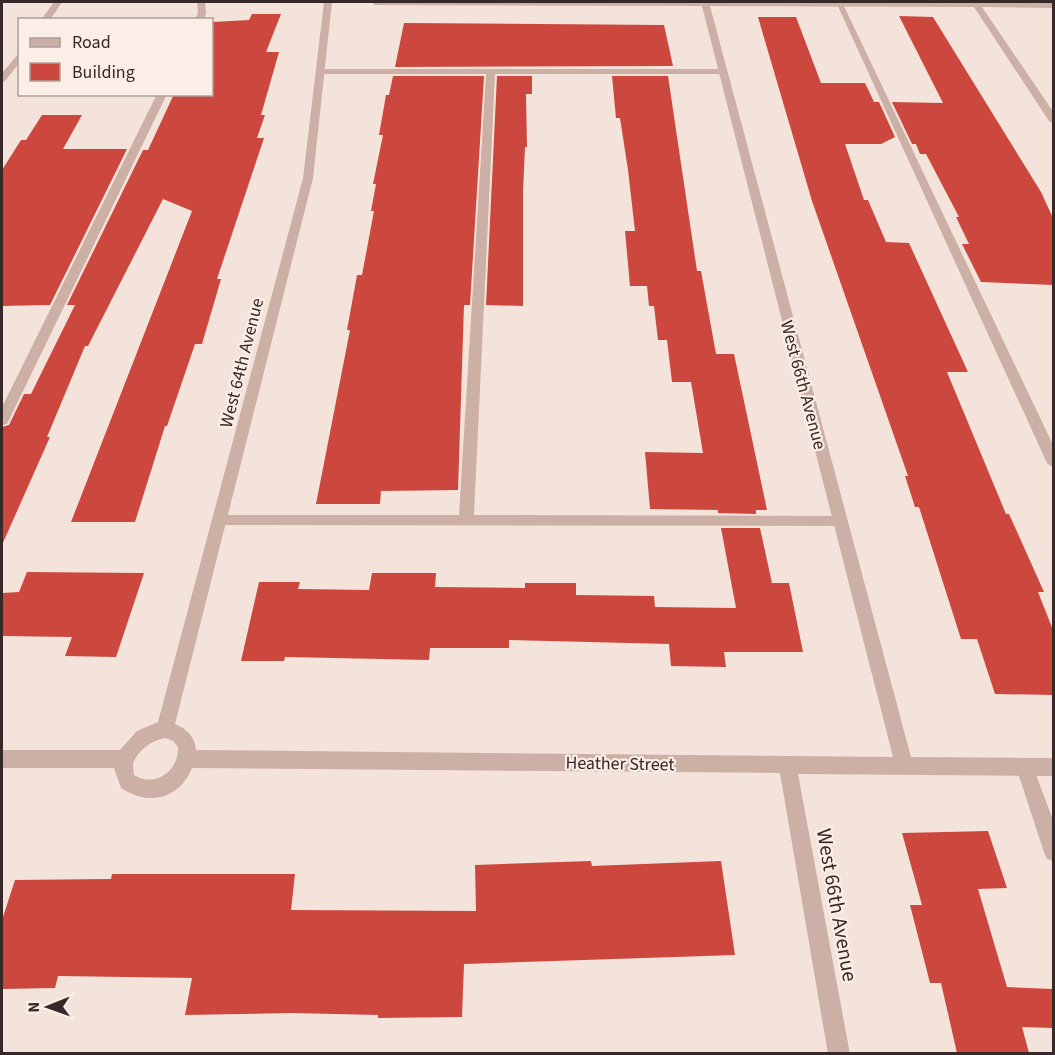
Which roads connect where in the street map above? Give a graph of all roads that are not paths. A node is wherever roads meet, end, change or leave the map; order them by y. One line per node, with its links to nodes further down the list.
1 (58, 2): 11 (street)
2 (201, 2): 12 (street)
3 (328, 2): 14 (street, West 64th Avenue)
4 (375, 2): 5 (street)
5 (463, 2): 6 (street)
6 (598, 2): 7 (street)
7 (705, 3): 8 (street); 16 (street, West 66th Avenue)
8 (839, 4): 9 (street); 21 (street)
9 (976, 4): 10 (street); 19 (street)
10 (1053, 5)
11 (46, 18)
12 (200, 18)
13 (18, 58): 17 (street)
14 (321, 70): 15 (street); 22 (street, West 64th Avenue)
15 (491, 71): 16 (street); 23 (street)
16 (722, 71): 24 (street, West 66th Avenue)
17 (2, 80)
18 (161, 96): 20 (street)
19 (1053, 121)
20 (2, 420)
21 (1053, 463)
22 (220, 521): 23 (street); 25 (street, West 64th Avenue)
23 (466, 521): 24 (street)
24 (839, 522): 30 (street, West 66th Avenue)
25 (165, 729): 27 (street); 28 (street)
26 (2, 759): 27 (street)
27 (125, 759): 28 (street)
28 (187, 759): 29 (street, Heather Street)
29 (788, 766): 30 (street, Heather Street); 34 (street, West 66th Avenue)
30 (904, 766): 32 (street, Heather Street)
31 (1053, 767): 32 (street, Heather Street)
32 (1025, 768): 33 (street)
33 (1053, 852)
34 (838, 1053)

